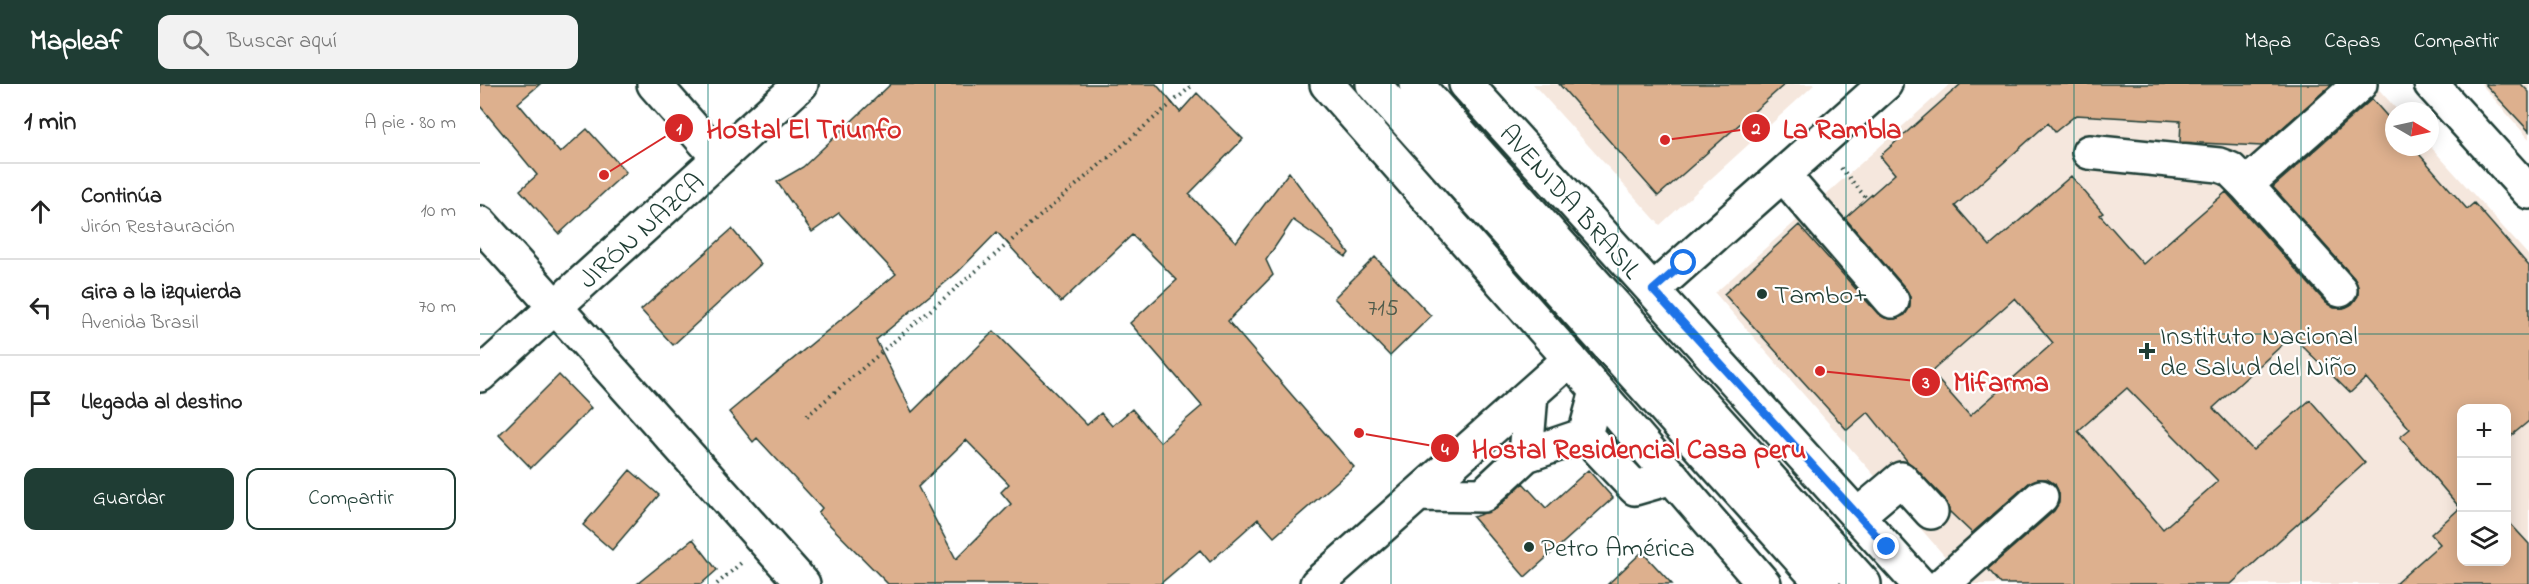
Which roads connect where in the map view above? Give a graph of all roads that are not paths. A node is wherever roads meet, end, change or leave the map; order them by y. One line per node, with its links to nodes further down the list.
1 (654, 84): 11 (main road)
2 (801, 84): 11 (main road, JIRÓN NAZCA)
3 (1327, 84): 21 (main road)
4 (1373, 84): 16 (main road)
5 (1416, 84): 39 (main road, AVENIDA BRASIL)
6 (1466, 84): 17 (main road, AVENIDA BRASIL)
7 (1885, 84): 12 (main road)
8 (2360, 84): 13 (main road)
9 (2431, 84): 14 (main road)
10 (2089, 152): 13 (main road)
11 (719, 158): 20 (main road, JIRÓN NAZCA)
12 (1784, 174): 17 (main road); 19 (main road)
13 (2246, 185): 18 (main road)
14 (2529, 192)
15 (480, 223): 20 (main road)
16 (1526, 256): 21 (main road); 26 (main road)
17 (1653, 290): 33 (main road, AVENIDA BRASIL)
18 (2340, 290)
19 (1892, 301)
20 (556, 307): 23 (main road, JIRÓN NAZCA); 35 (main road)
21 (1540, 326): 22 (main road)
22 (1570, 359): 24 (main road); 25 (main road)
23 (480, 375)
24 (1597, 392): 27 (main road); 29 (main road)
25 (1531, 394): 28 (main road); 30 (main road)
26 (1686, 431): 34 (main road); 38 (main road)
27 (1585, 435): 28 (main road); 29 (main road)
28 (1526, 455): 30 (main road)
29 (1673, 477): 34 (main road)
30 (1418, 494): 36 (main road)
31 (2042, 497): 41 (main road)
32 (1931, 512): 33 (main road)
33 (1857, 516): 40 (main road, AVENIDA BRASIL)
34 (1729, 545): 37 (main road)
35 (803, 584)
36 (1317, 584)
37 (1764, 584)
38 (1823, 584)
39 (1864, 584)
40 (1918, 584)
41 (1943, 584)

